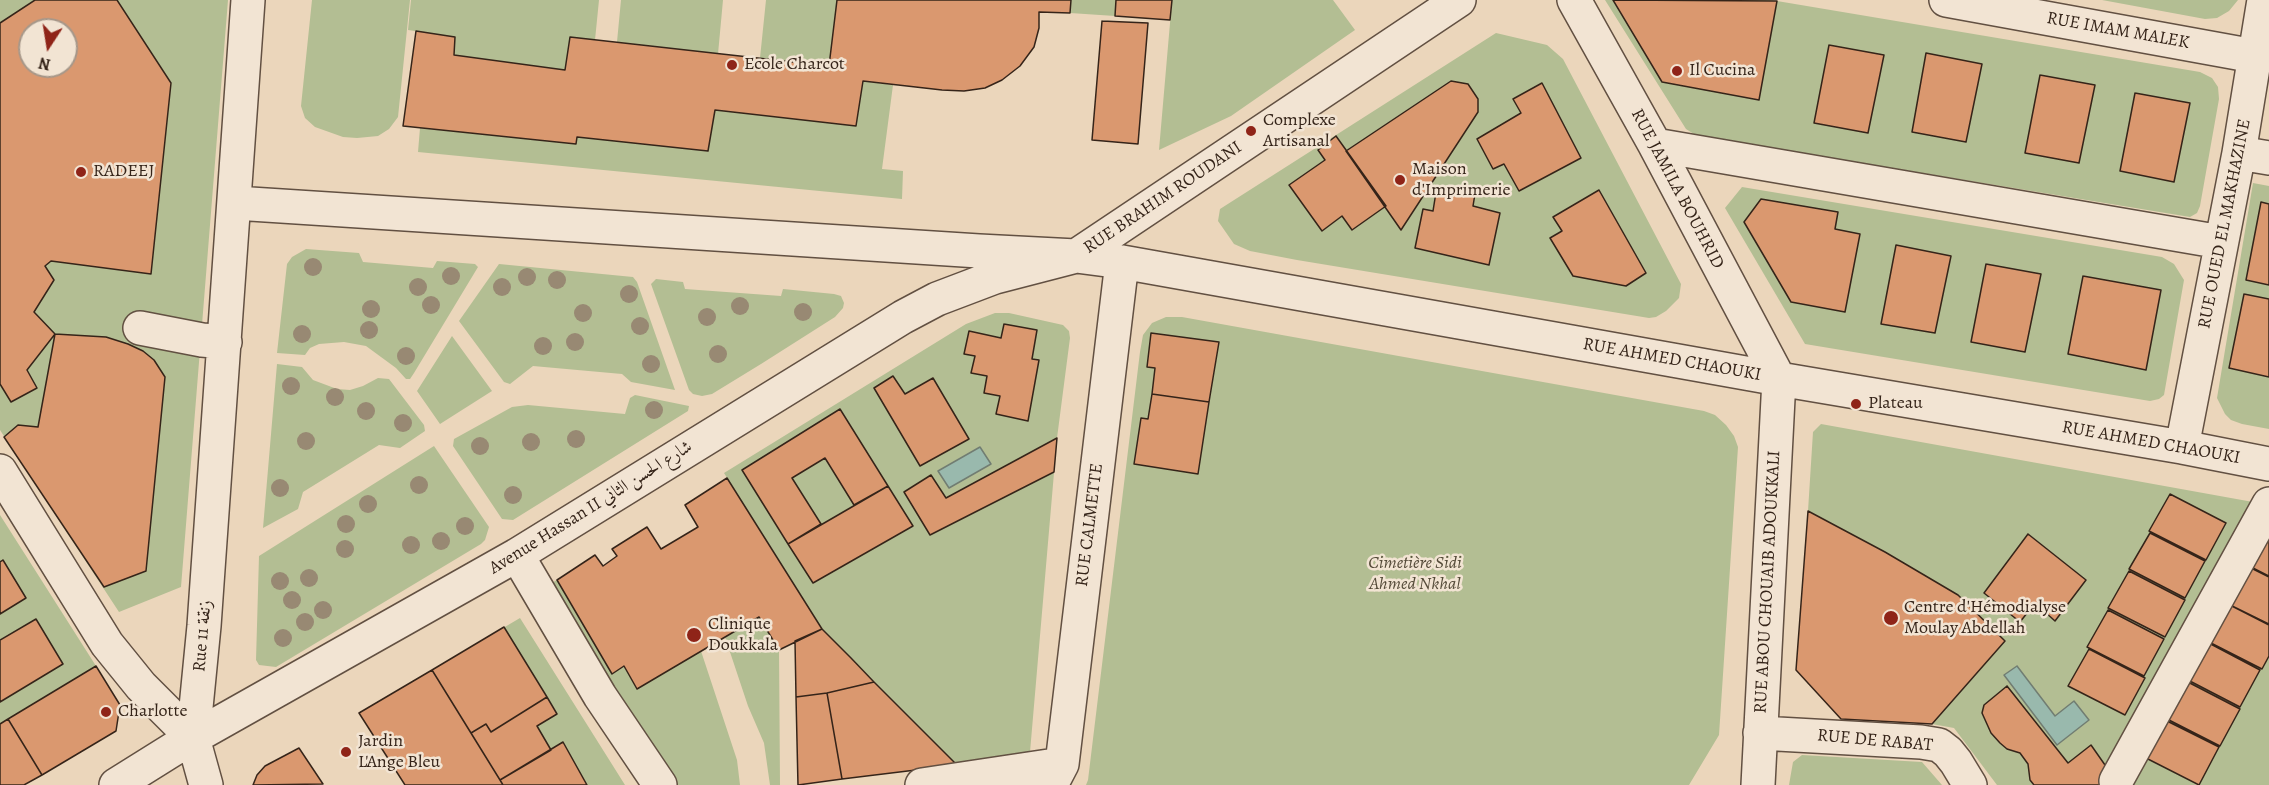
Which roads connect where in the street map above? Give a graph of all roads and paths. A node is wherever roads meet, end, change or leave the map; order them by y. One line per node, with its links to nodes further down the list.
1 (249, 0): 9 (street, Rue 11 زنقة)
2 (1459, 0): 11 (street, RUE BRAHIM ROUDANI)
3 (1574, 0): 7 (street, RUE JAMILA BOUHRID)
4 (1946, 0): 6 (street, RUE IMAM MALEK)
5 (2264, 0): 6 (street, RUE OUED EL MAKHAZINE)
6 (2254, 56): 8 (street, RUE OUED EL MAKHAZINE)
7 (1654, 145): 10 (street); 15 (street, RUE JAMILA BOUHRID)
8 (2254, 155): 10 (street, RUE OUED EL MAKHAZINE)
9 (235, 203): 11 (street, RUE AHMED CHAOUKI); 14 (street, Rue 11 زنقة)
10 (2221, 242): 16 (street, RUE OUED EL MAKHAZINE)
11 (1076, 256): 12 (street, RUE AHMED CHAOUKI); 20 (street, Avenue Hassan II شارع الحسن الثاني)
12 (1122, 262): 15 (street, RUE AHMED CHAOUKI); 23 (street, RUE CALMETTE)
13 (140, 328): 14 (street)
14 (225, 342): 22 (street, Rue 11 زنقة)
15 (1779, 379): 16 (street, RUE AHMED CHAOUKI); 21 (street, RUE ABOU CHOUAIB ADOUKKALI)
16 (2182, 447): 17 (street, RUE AHMED CHAOUKI)
17 (2269, 464)
18 (0, 471): 22 (street)
19 (2269, 504): 24 (street)
20 (517, 555): 22 (street, Avenue Hassan II شارع الحسن الثاني); 27 (street)
21 (1760, 733): 29 (street, RUE ABOU CHOUAIB ADOUKKALI); 30 (street, RUE DE RABAT)
22 (193, 738): 25 (street, Avenue Hassan II شارع الحسن الثاني); 26 (street)
23 (1056, 774): 28 (street)
24 (2116, 781)
25 (116, 785)
26 (206, 785)
27 (660, 785)
28 (922, 785)
29 (1758, 785)
30 (1970, 785)

